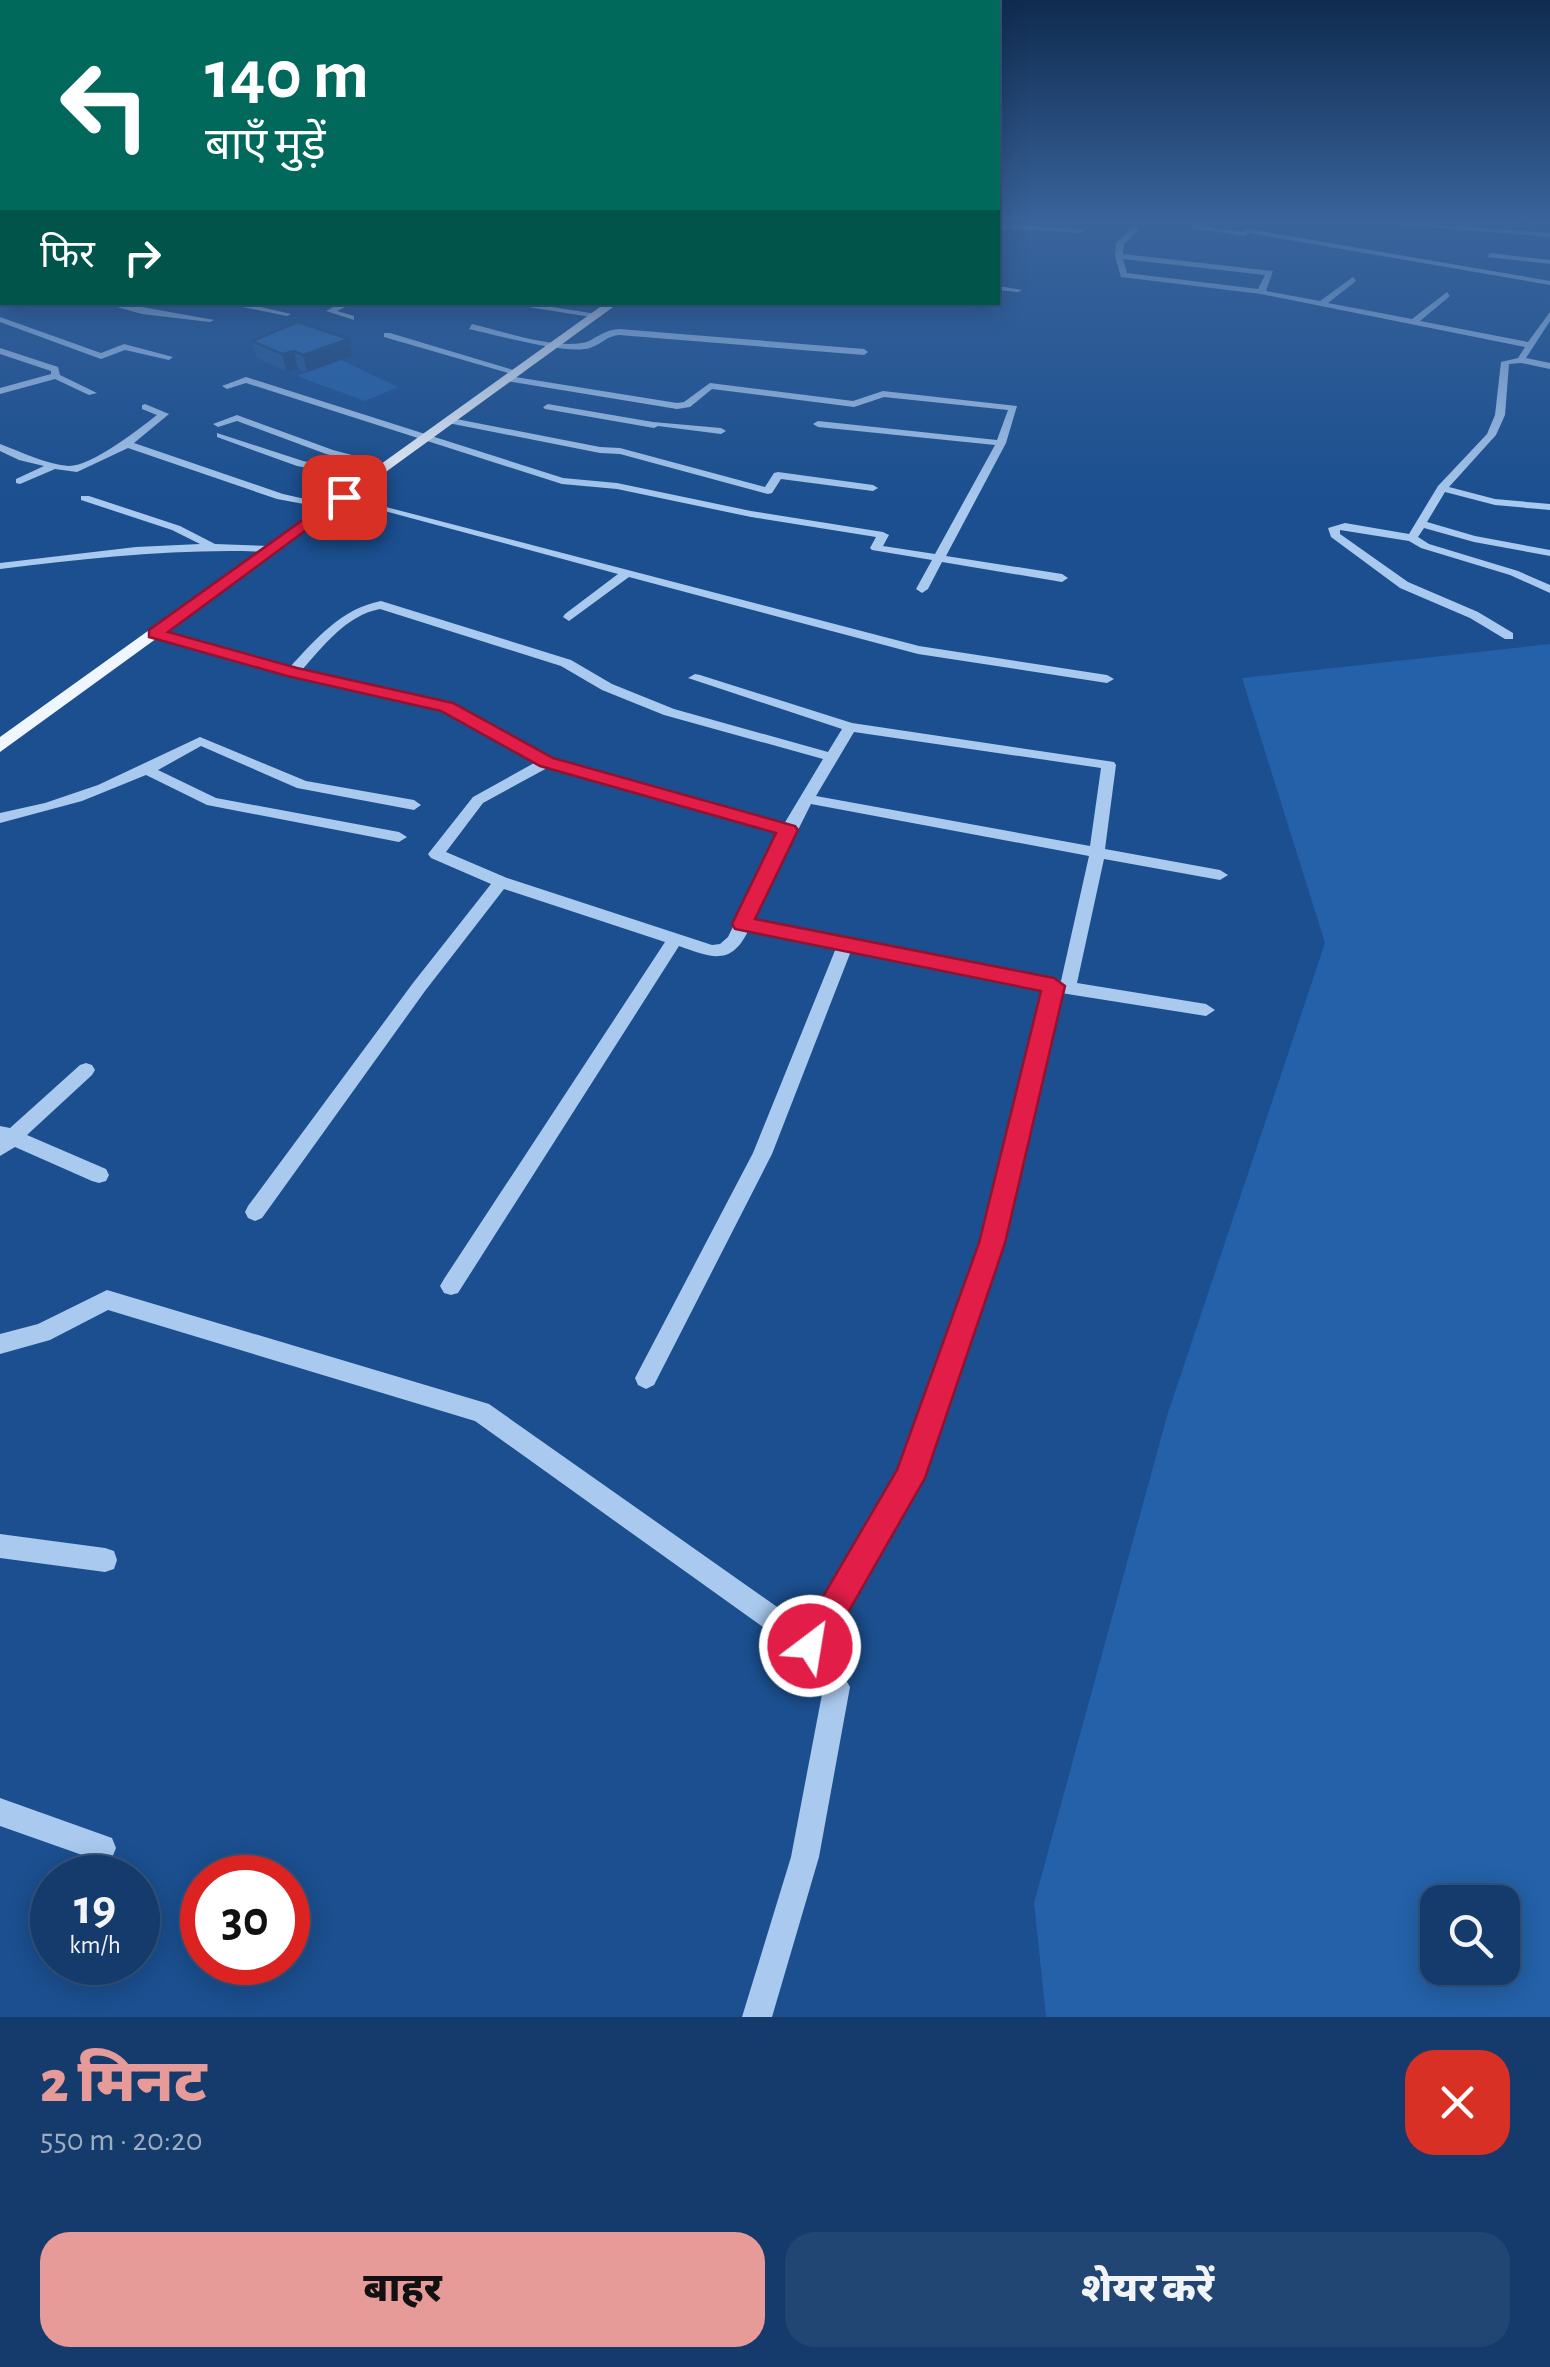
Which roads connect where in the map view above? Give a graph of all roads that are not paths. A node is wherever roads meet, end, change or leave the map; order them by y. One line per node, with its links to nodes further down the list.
1 (160, 314): 11 (street)
2 (341, 314): 9 (street)
3 (584, 314): 8 (street)
4 (599, 314): 8 (main road)
5 (1374, 314): 12 (street)
6 (1424, 314): 12 (street)
7 (1550, 314): 15 (street)
8 (597, 316): 16 (main road)
9 (351, 318)
10 (0, 319): 19 (street)
11 (210, 320)
12 (1414, 322): 15 (street)
13 (472, 327): 16 (street)
14 (388, 335): 23 (street)
15 (1528, 344): 20 (street)
16 (557, 345): 18 (street); 23 (main road)
17 (0, 351): 22 (street)
18 (864, 352)
19 (169, 357)
20 (1521, 360): 21 (street); 48 (street)
21 (1550, 366)
22 (56, 376): 25 (street); 26 (street)
23 (513, 376): 27 (street); 30 (main road)
24 (227, 386): 35 (street)
25 (92, 393)
26 (0, 397)
27 (677, 406): 31 (street); 38 (street)
28 (548, 407): 31 (street)
29 (145, 408): 37 (street)
30 (451, 421): 35 (main road); 40 (street)
31 (656, 424): 33 (street); 34 (street)
32 (818, 424): 38 (street)
33 (721, 432)
34 (643, 434)
35 (426, 438): 44 (main road); 57 (street)
36 (632, 442): 40 (street)
37 (126, 444): 42 (street); 50 (street)
38 (1001, 444): 57 (street)
39 (0, 447): 41 (street)
40 (620, 451): 47 (street)
41 (23, 458): 42 (street); 43 (street)
42 (54, 465): 46 (street)
43 (0, 466)
44 (388, 466): 45 (main road); 45 (street)
45 (372, 477): 50 (main road)
46 (20, 481)
47 (873, 488)
48 (1442, 488): 51 (street); 52 (street)
49 (86, 498): 54 (street)
50 (337, 501): 55 (main road); 59 (street)
51 (1550, 506)
52 (1422, 524): 53 (street); 56 (street)
53 (1412, 538): 62 (street); 65 (street)
54 (214, 546): 55 (street); 58 (street)
55 (271, 549): 64 (main road)
56 (1550, 553)
57 (940, 558): 60 (street); 61 (street)
58 (0, 566)
59 (628, 572): 63 (street); 68 (street)
60 (1062, 578)
61 (922, 589)
62 (1550, 589)
63 (568, 617)
64 (155, 634): 66 (street); 70 (main road)
65 (1509, 636)
66 (293, 672): 71 (street); 72 (street)
67 (696, 678): 69 (street)
68 (1107, 680)
69 (850, 727): 71 (street); 79 (street)
70 (0, 746)
71 (830, 757): 74 (street)
72 (547, 762): 77 (street); 81 (street)
73 (144, 769): 75 (street); 76 (street); 78 (street)
74 (806, 799): 77 (street); 79 (street)
75 (414, 806)
76 (0, 818)
77 (788, 830): 82 (street)
78 (399, 837)
79 (1098, 854): 80 (street); 85 (street)
80 (1220, 875)
81 (501, 882): 83 (street); 90 (street)
82 (742, 924): 83 (street); 84 (street)
83 (674, 939): 91 (street)
84 (845, 946): 85 (street); 93 (street)
85 (1061, 986): 86 (street); 96 (street)
86 (1206, 1010)
87 (86, 1070): 88 (street)
88 (4, 1139): 89 (street)
89 (99, 1175)
90 (255, 1212)
91 (451, 1286)
92 (0, 1344): 96 (street)
93 (646, 1378)
94 (0, 1546): 95 (street)
95 (105, 1560)
96 (810, 1646): 99 (street)
97 (0, 1812): 98 (street)
98 (102, 1848)
99 (758, 2017)

